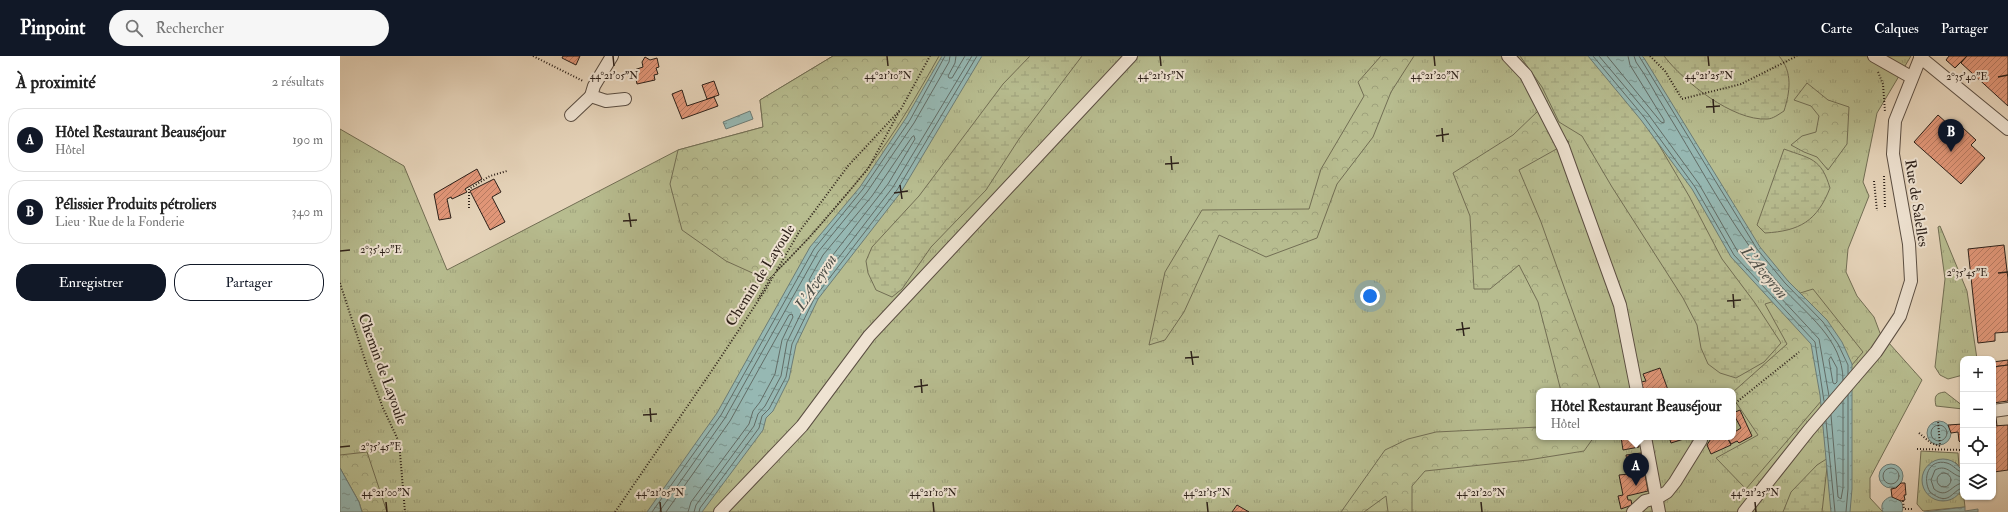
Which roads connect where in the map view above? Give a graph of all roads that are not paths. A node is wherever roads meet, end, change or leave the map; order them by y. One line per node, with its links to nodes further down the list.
1 (612, 56): 7 (street)
2 (1131, 56): 17 (street)
3 (1508, 56): 11 (street)
4 (1874, 56): 6 (street)
5 (1921, 57): 6 (street, Rue de Salelles); 10 (street)
6 (1911, 77): 20 (street, Rue de Salelles)
7 (592, 91): 8 (street); 9 (street)
8 (625, 98)
9 (571, 115)
10 (2007, 127)
11 (1636, 388)
12 (2008, 409): 13 (street)
13 (1996, 411)
14 (1646, 440): 16 (street)
15 (1701, 440): 16 (street)
16 (1657, 498): 18 (street); 19 (street)
17 (720, 512)
18 (1633, 512)
19 (1659, 512)
20 (1744, 512)

